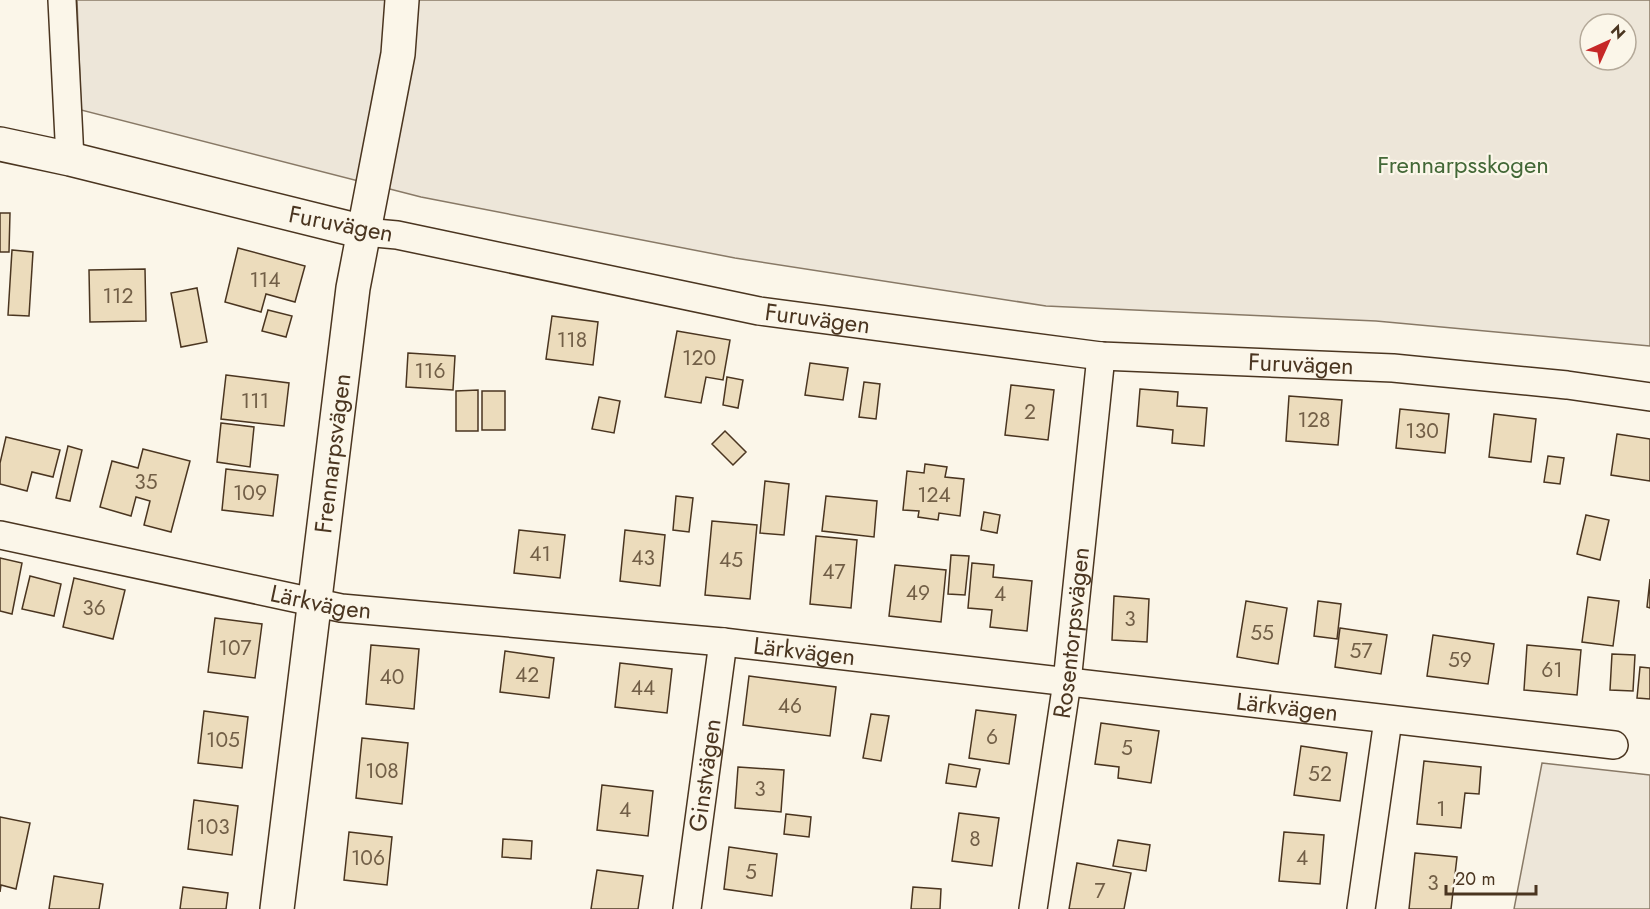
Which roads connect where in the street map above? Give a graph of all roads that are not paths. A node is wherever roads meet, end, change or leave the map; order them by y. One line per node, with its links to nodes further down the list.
1 (62, 0): 4 (street)
2 (402, 0): 5 (street, Frennarpsvägen)
3 (0, 144): 4 (street, Furuvägen)
4 (70, 159): 5 (street, Furuvägen)
5 (364, 232): 6 (street, Furuvägen); 9 (street, Frennarpsvägen)
6 (1101, 356): 7 (street, Furuvägen); 11 (street, Rosentorpsvägen)
7 (1650, 397)
8 (0, 535): 9 (street, Lärkvägen)
9 (314, 603): 10 (street, Lärkvägen); 14 (street, Frennarpsvägen)
10 (723, 642): 11 (street, Lärkvägen); 15 (street, Ginstvägen)
11 (1067, 682): 12 (street, Lärkvägen); 16 (street, Rosentorpsvägen)
12 (1388, 720): 13 (street, Lärkvägen); 17 (street)
13 (1614, 745)
14 (277, 909)
15 (687, 909)
16 (1033, 909)
17 (1361, 909)

